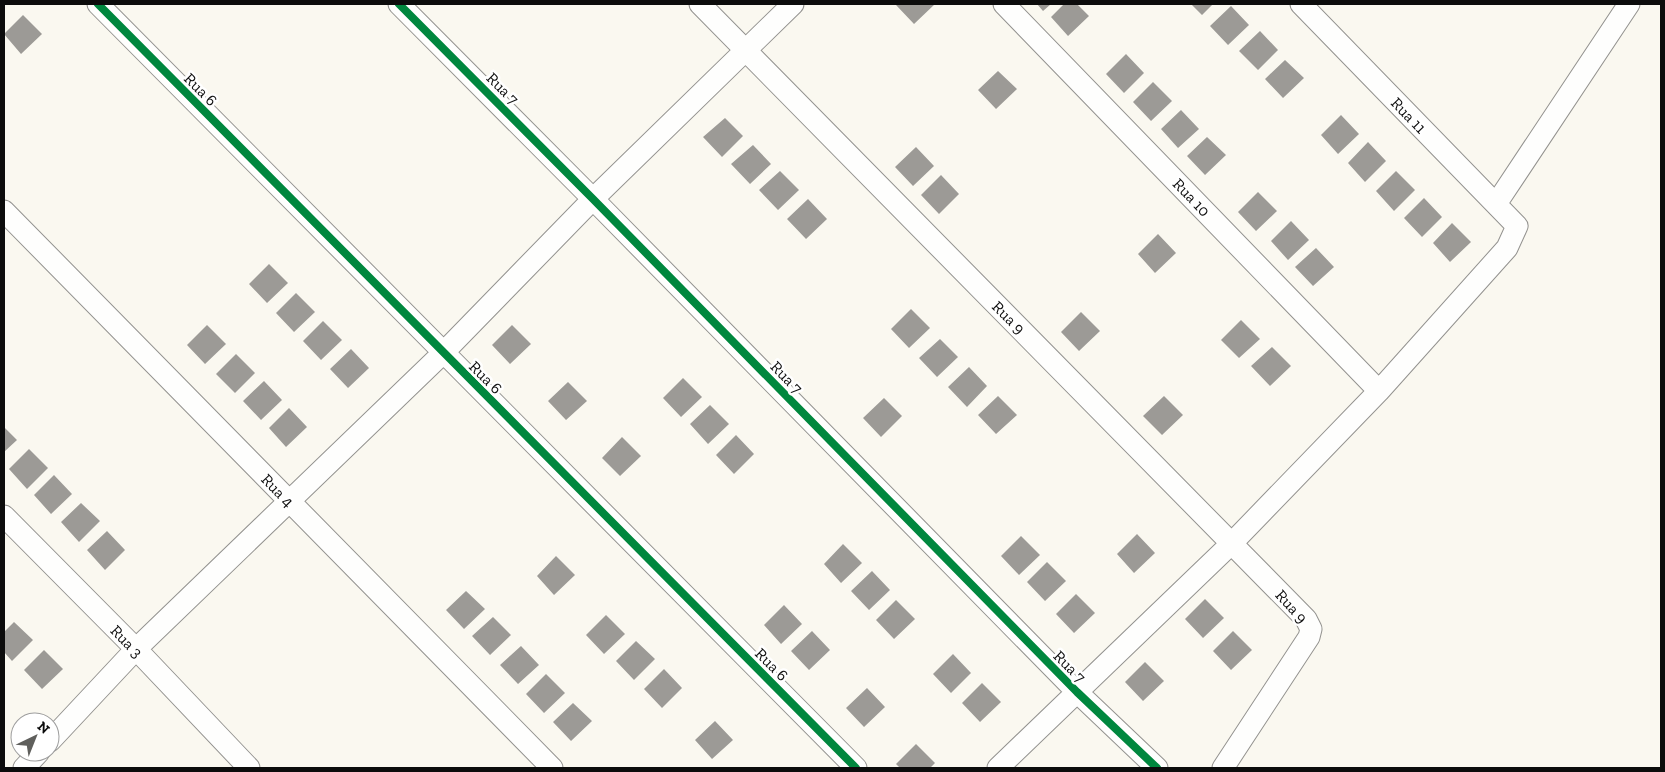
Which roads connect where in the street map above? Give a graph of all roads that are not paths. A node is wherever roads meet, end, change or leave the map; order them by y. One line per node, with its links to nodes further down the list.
1 (98, 4): 12 (street, Rua 6)
2 (399, 4): 9 (street, Rua 7)
3 (700, 4): 8 (street, Rua 9)
4 (793, 4): 8 (street)
5 (1004, 4): 13 (street, Rua 10)
6 (1301, 4): 10 (street, Rua 11)
7 (1629, 4): 10 (street)
8 (746, 50): 9 (street); 16 (street, Rua 9)
9 (593, 199): 12 (street); 18 (street, Rua 7)
10 (1496, 204): 13 (street, Rua 11)
11 (4, 211): 14 (street, Rua 4)
12 (443, 353): 14 (street); 22 (street, Rua 6)
13 (1379, 391): 16 (street)
14 (288, 501): 17 (street); 21 (street, Rua 4)
15 (4, 516): 17 (street, Rua 3)
16 (1232, 543): 18 (street); 25 (street, Rua 9)
17 (136, 649): 19 (street); 20 (street, Rua 3)
18 (1077, 692): 23 (street); 24 (street, Rua 7)
19 (60, 730)
20 (249, 768)
21 (552, 768)
22 (856, 768)
23 (998, 768)
24 (1157, 768)
25 (1223, 768)

